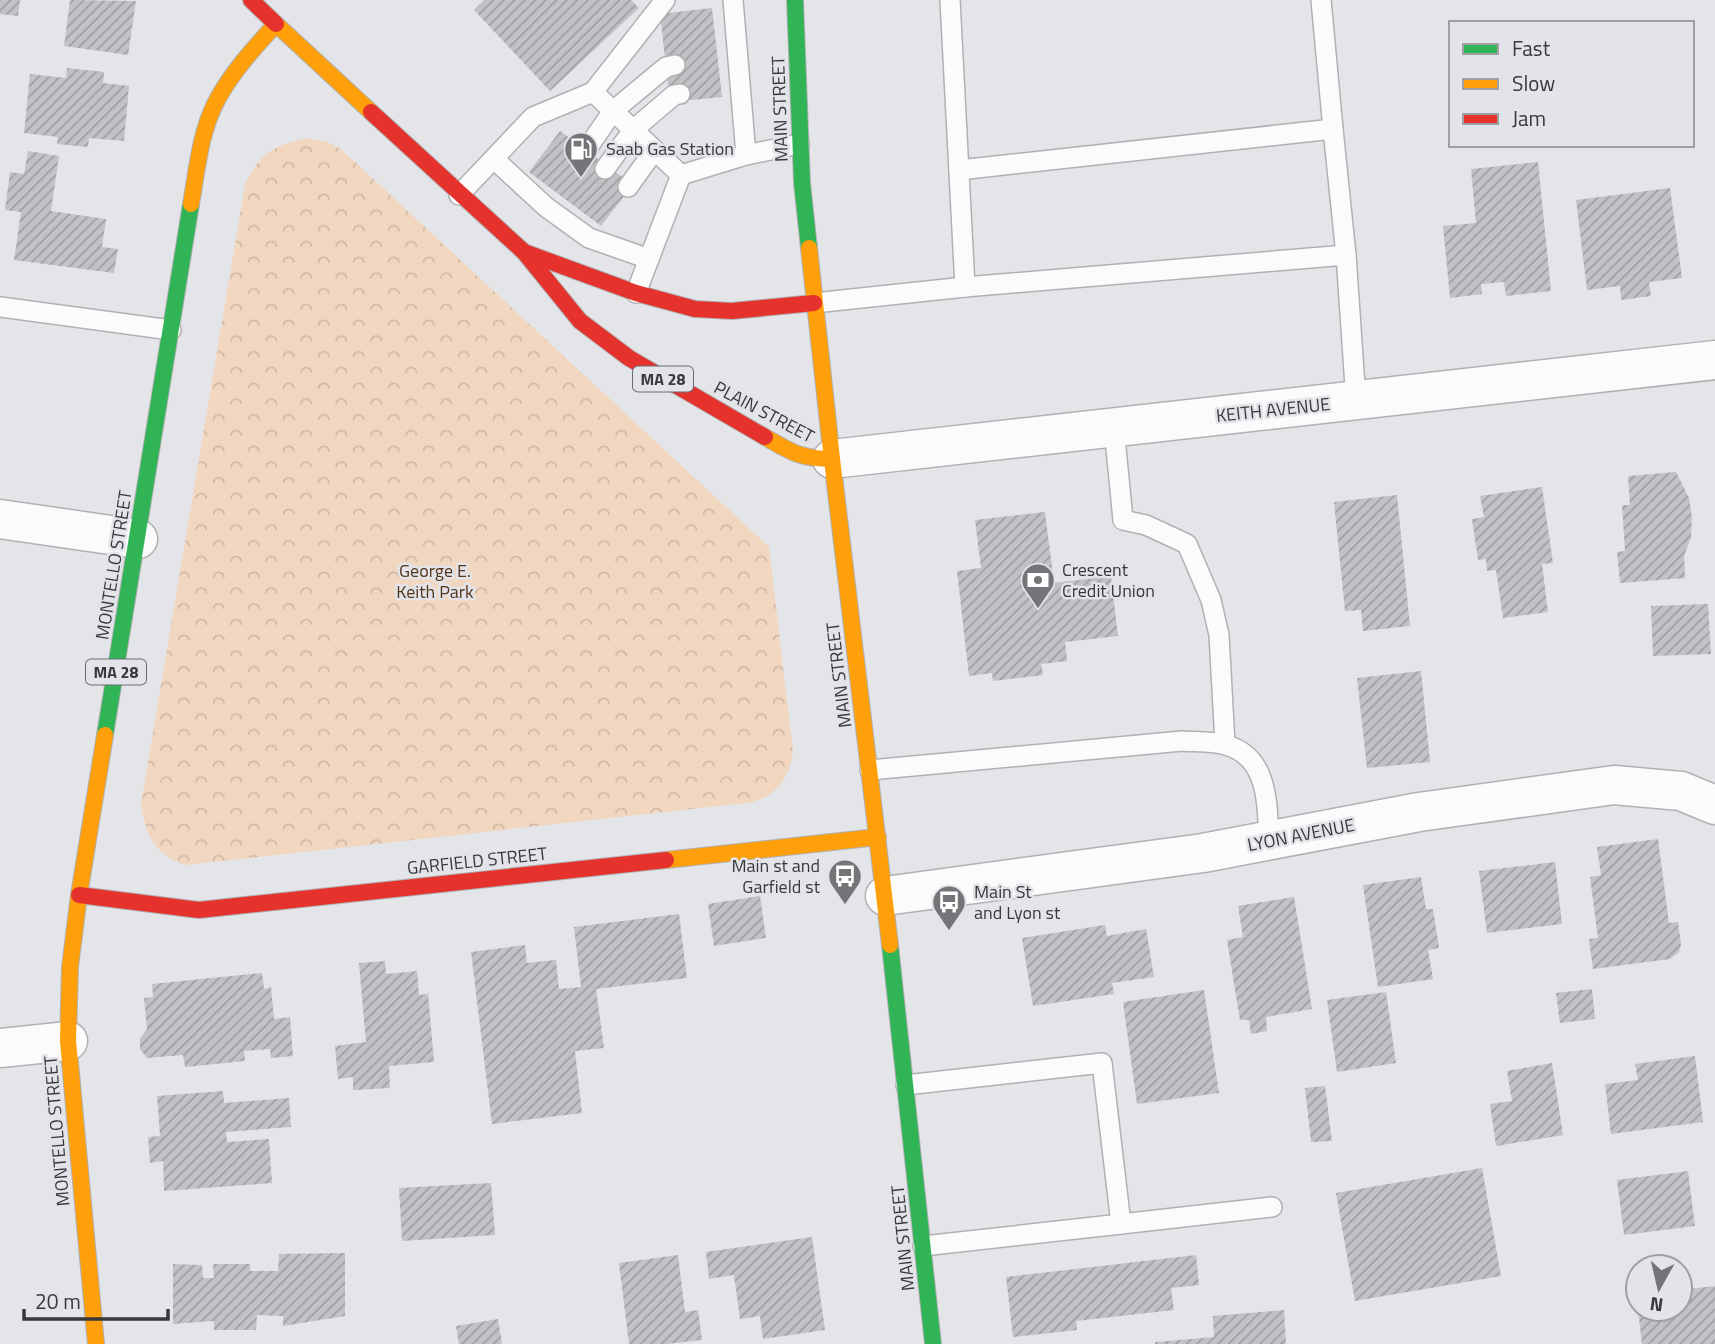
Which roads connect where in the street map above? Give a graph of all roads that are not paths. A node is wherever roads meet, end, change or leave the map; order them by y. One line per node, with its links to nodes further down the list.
1 (251, 0): 7 (main road, PLAIN STREET)
2 (665, 0): 9 (lane)
3 (733, 0): 17 (lane)
4 (795, 0): 14 (main road, MAIN STREET)
5 (950, 0): 20 (lane)
6 (1321, 0): 12 (lane)
7 (276, 24): 23 (main road, PLAIN STREET / MA 28); 31 (main road, MONTELLO STREET / MA 28)
8 (675, 65): 11 (lane)
9 (593, 92): 11 (lane); 18 (lane)
10 (680, 94): 13 (lane)
11 (613, 111): 13 (lane); 16 (lane)
12 (1333, 129): 20 (lane); 25 (lane)
13 (633, 130): 15 (lane); 19 (lane)
14 (799, 144): 17 (lane); 29 (main road, MAIN STREET)
15 (654, 151): 21 (lane); 22 (lane)
16 (584, 153)
17 (746, 155): 21 (lane)
18 (494, 159): 23 (lane); 26 (lane)
19 (605, 169)
20 (959, 170): 27 (lane)
21 (681, 175): 26 (lane)
22 (628, 187)
23 (459, 195): 24 (main road, PLAIN STREET / MA 28)
24 (524, 253): 28 (main road, PLAIN STREET / MA 28); 35 (main road, PLAIN STREET / MA 28)
25 (1346, 255): 27 (lane); 33 (lane)
26 (649, 259): 28 (lane)
27 (965, 287): 29 (lane)
28 (636, 293): 29 (main road, PLAIN STREET / MA 28)
29 (814, 303): 35 (main road, MAIN STREET)
30 (0, 307): 31 (lane)
31 (171, 330): 37 (main road, MONTELLO STREET / MA 28)
32 (1715, 360): 33 (street, KEITH AVENUE)
33 (1356, 401): 34 (street, KEITH AVENUE)
34 (1114, 428): 35 (street, KEITH AVENUE); 38 (lane)
35 (832, 459): 39 (main road, MAIN STREET)
36 (0, 519): 37 (street)
37 (138, 539): 43 (main road, MONTELLO STREET / MA 28)
38 (1225, 744): 39 (lane); 42 (lane)
39 (870, 771): 41 (main road, MAIN STREET)
40 (1715, 805): 42 (street, LYON AVENUE)
41 (878, 837): 43 (main road, GARFIELD STREET); 44 (main road, MAIN STREET)
42 (1269, 841): 44 (street, LYON AVENUE)
43 (79, 895): 45 (main road, MONTELLO STREET / MA 28)
44 (885, 896): 47 (main road, MAIN STREET)
45 (68, 1041): 46 (street); 51 (main road, MONTELLO STREET / MA 28)
46 (0, 1048)
47 (906, 1086): 49 (lane); 50 (main road, MAIN STREET)
48 (1272, 1207): 49 (lane)
49 (1121, 1224): 50 (lane)
50 (923, 1247): 52 (main road, MAIN STREET)
51 (96, 1344)
52 (933, 1344)

